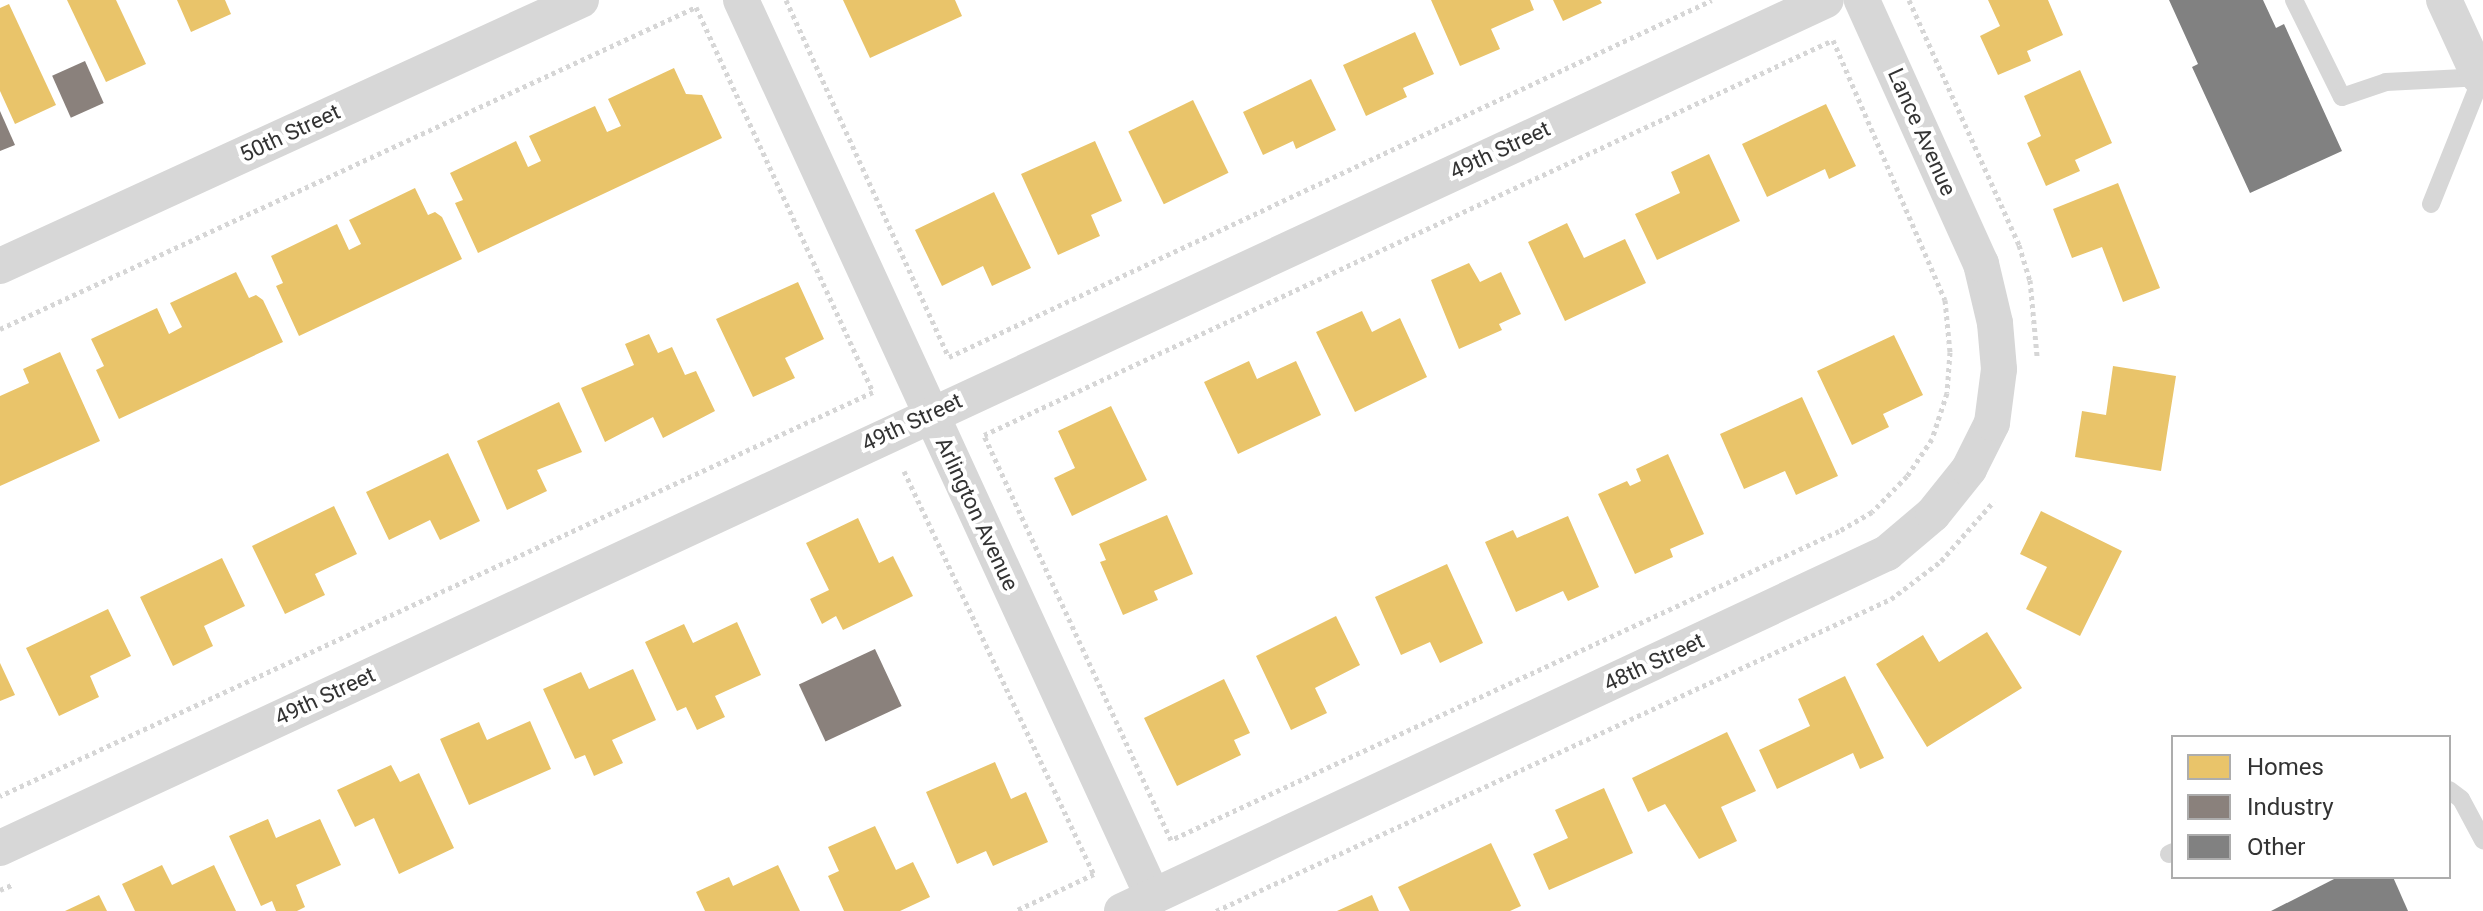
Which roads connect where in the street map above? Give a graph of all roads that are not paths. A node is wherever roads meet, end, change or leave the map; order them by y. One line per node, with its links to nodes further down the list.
1 (581, 0): 10 (street, 50th Street)
2 (741, 0): 11 (street, Arlington Avenue)
3 (1826, 0): 11 (street, 49th Street)
4 (1862, 0): 9 (street, Lance Avenue)
5 (2294, 0): 7 (lane)
6 (2444, 0): 7 (street)
7 (2482, 75): 8 (lane)
8 (2431, 204)
9 (1981, 264): 15 (street, 48th Street)
10 (0, 266)
11 (931, 413): 14 (street, 49th Street); 15 (street, Arlington Avenue)
12 (2451, 792): 13 (lane)
13 (2483, 840)
14 (0, 848)
15 (1138, 904)

